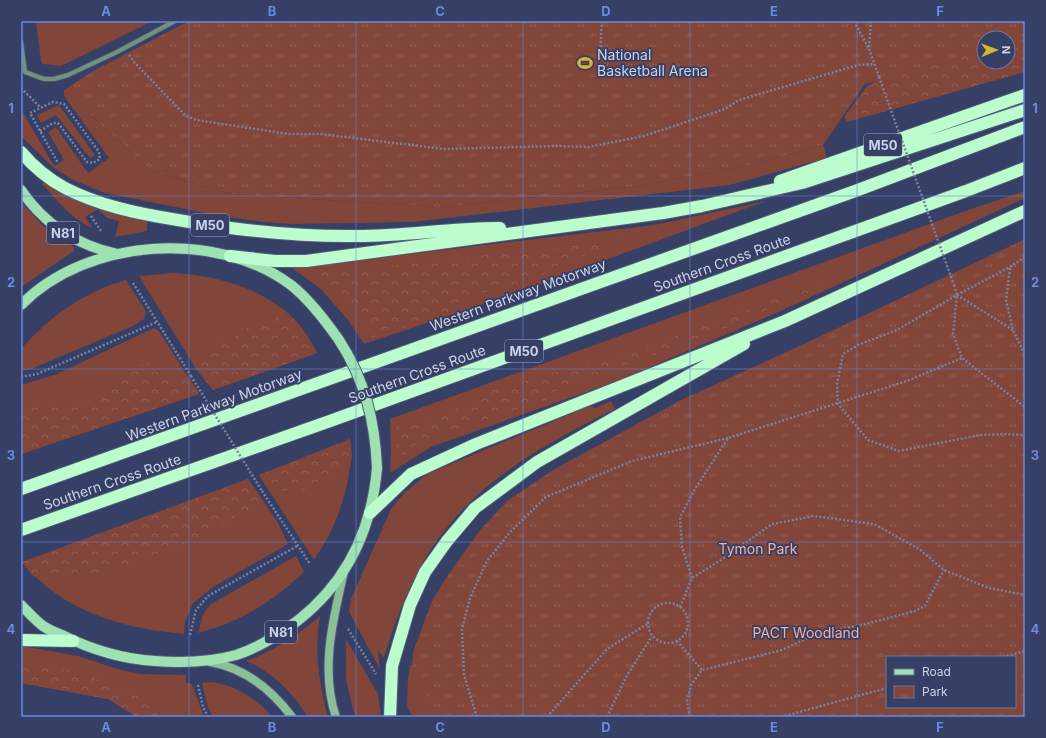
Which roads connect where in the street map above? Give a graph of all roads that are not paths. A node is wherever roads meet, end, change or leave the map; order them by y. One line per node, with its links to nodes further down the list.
1 (175, 21): 3 (street)
2 (21, 42): 3 (street)
3 (22, 50)
4 (1025, 95): 10 (highway, M50)
5 (1025, 110): 10 (highway, M50)
6 (1025, 127): 17 (highway, Western Parkway Motorway / M50)
7 (21, 152): 12 (highway, M50)
8 (1025, 168): 19 (highway, Southern Cross Route / M50)
9 (21, 190): 13 (main road, N81)
10 (742, 197): 12 (highway, M50)
11 (1025, 210): 16 (highway)
12 (542, 229): 14 (highway, M50)
13 (119, 254): 14 (main road, N81); 15 (main road, N81)
14 (230, 256): 18 (main road, N81, bridge)
15 (21, 305)
16 (785, 321): 18 (highway); 27 (highway)
17 (21, 489)
18 (370, 513): 20 (main road, N81)
19 (21, 530)
20 (344, 572): 24 (main road, N81); 26 (main road)
21 (21, 606): 23 (main road, N81)
22 (21, 640): 23 (highway)
23 (73, 641): 24 (main road, N81)
24 (199, 660): 25 (main road)
25 (292, 717)
26 (336, 717)
27 (390, 717)

